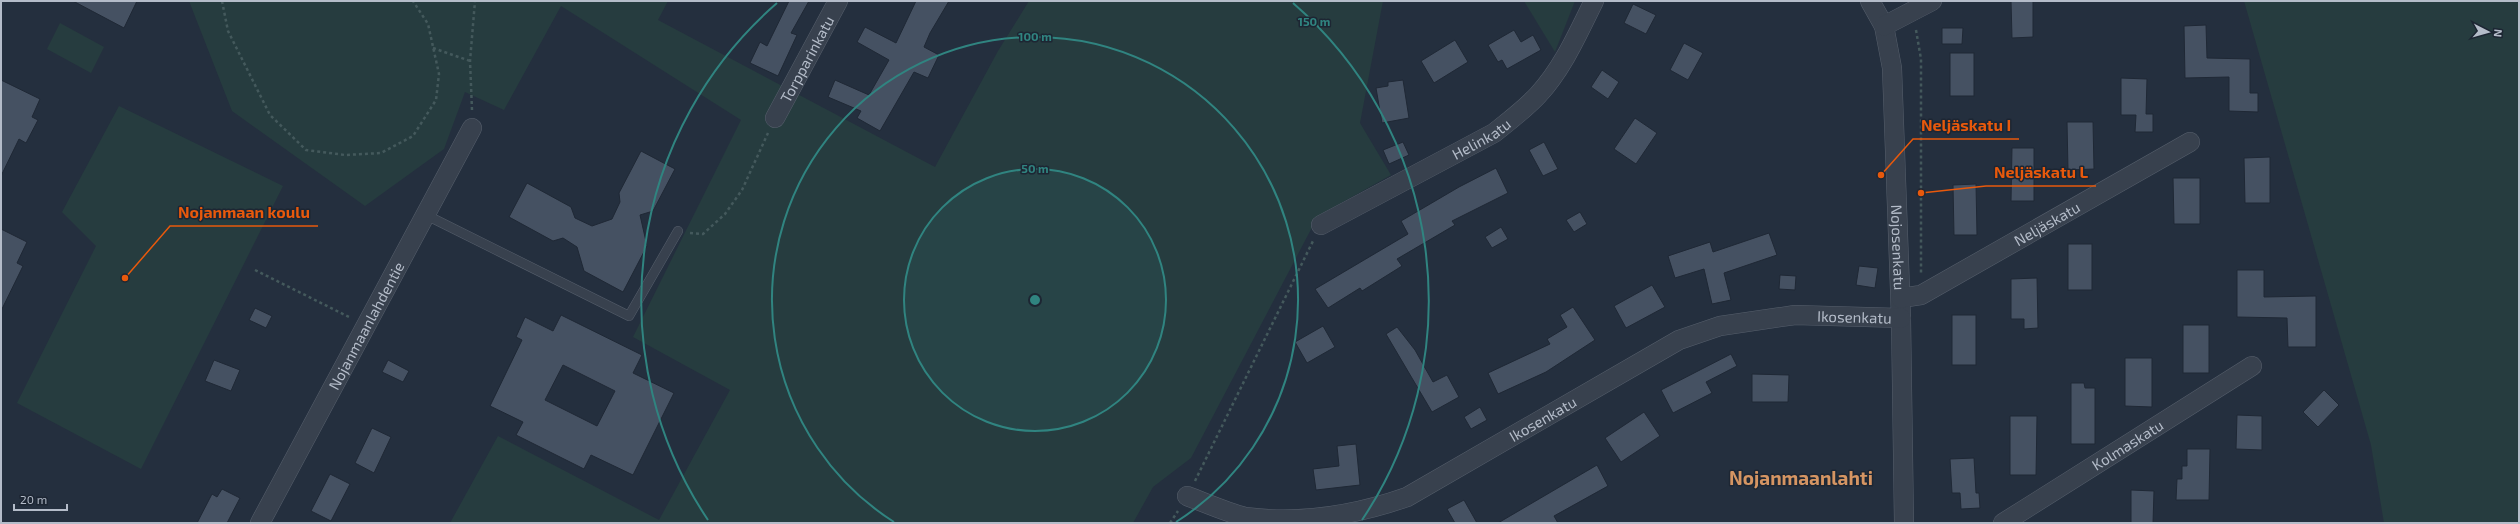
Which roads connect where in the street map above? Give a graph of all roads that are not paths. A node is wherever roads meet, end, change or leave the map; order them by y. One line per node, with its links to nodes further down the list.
1 (838, 1): 6 (street, Torpparinkatu)
2 (1594, 1): 10 (street, Helinkatu)
3 (1870, 1): 5 (street, Nojosenkatu)
4 (1932, 1): 5 (street)
5 (1884, 26): 12 (street, Nojosenkatu)
6 (775, 118)
7 (472, 128): 9 (street, Nojanmaanlahdentie)
8 (2190, 142): 12 (street, Neljäskatu)
9 (426, 215): 11 (lane); 16 (street, Nojanmaanlahdentie)
10 (1321, 225)
11 (678, 231)
12 (1901, 298): 13 (street, Nojosenkatu)
13 (1902, 318): 15 (street, Ikosenkatu); 17 (street, Nojosenkatu)
14 (2252, 366): 18 (street, Kolmaskatu)
15 (1187, 496)
16 (260, 523)
17 (1904, 523)
18 (2003, 523)

